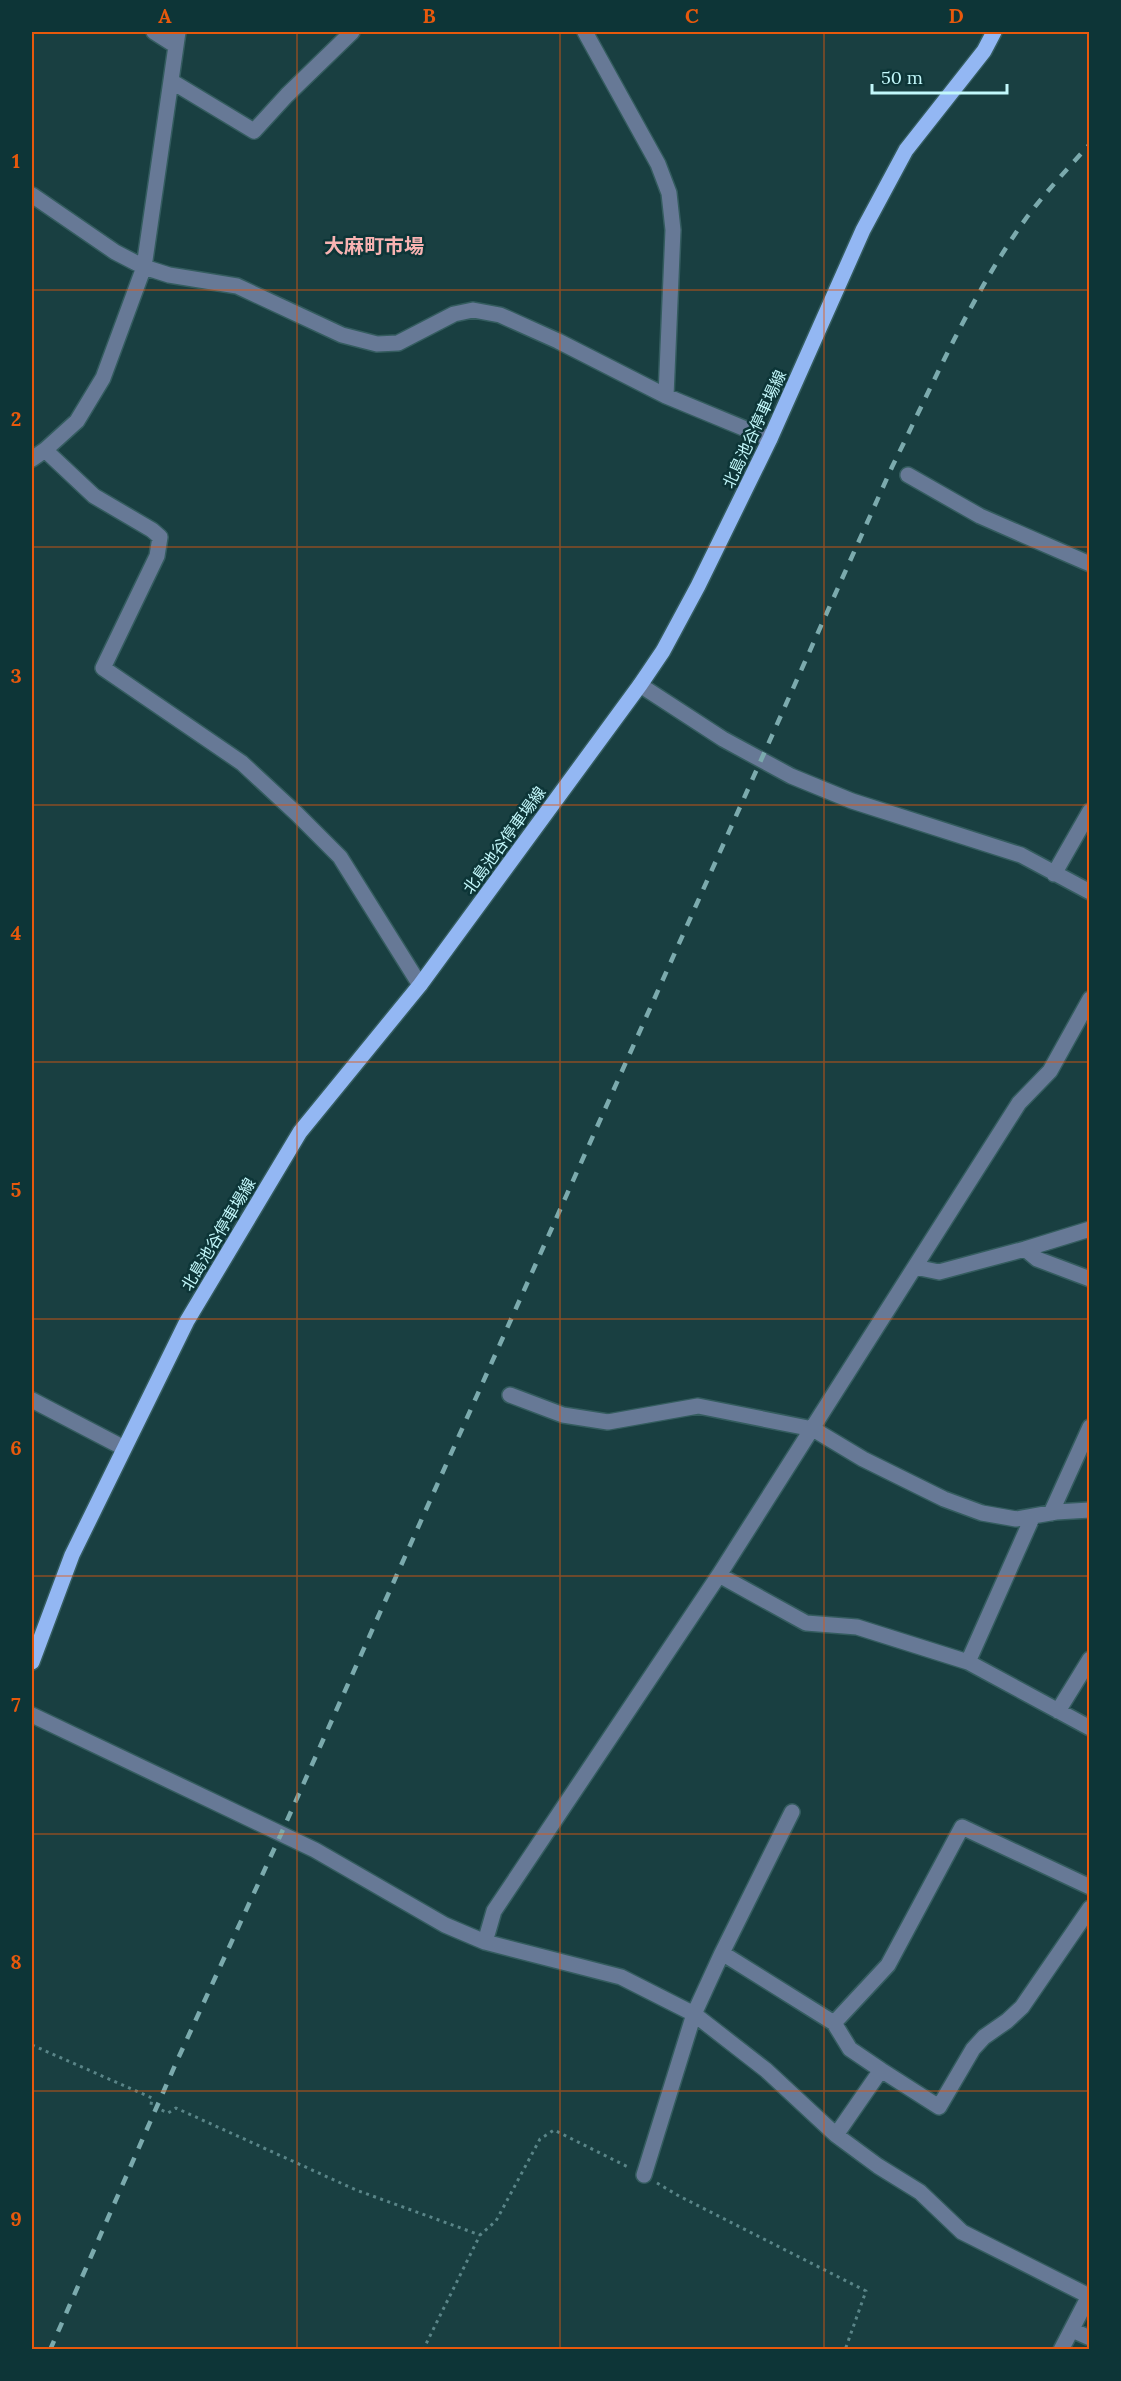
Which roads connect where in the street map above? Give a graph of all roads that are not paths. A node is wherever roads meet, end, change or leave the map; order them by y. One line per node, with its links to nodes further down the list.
1 (154, 32): 5 (street)
2 (352, 32): 6 (street)
3 (585, 32): 9 (street)
4 (994, 32): 10 (main road, 北島池谷停車場線)
5 (177, 39): 6 (street)
6 (171, 81): 8 (street)
7 (32, 195): 8 (street)
8 (144, 267): 9 (street); 11 (street)
9 (666, 396): 10 (street)
10 (770, 439): 15 (main road, 北島池谷停車場線)
11 (45, 450): 12 (street); 19 (street)
12 (32, 459)
13 (908, 476): 14 (street)
14 (1089, 564)
15 (640, 684): 17 (street); 19 (main road, 北島池谷停車場線)
16 (1089, 811): 17 (street)
17 (1054, 874): 18 (street)
18 (1089, 892)
19 (420, 985): 29 (main road, 北島池谷停車場線)
20 (1089, 999): 23 (street)
21 (1089, 1229): 22 (street)
22 (1025, 1250): 23 (street); 24 (street)
23 (915, 1267): 28 (street)
24 (1089, 1279)
25 (510, 1395): 28 (street)
26 (32, 1400): 29 (street)
27 (1089, 1427): 31 (street)
28 (813, 1429): 32 (street); 33 (street)
29 (124, 1448): 35 (main road, 北島池谷停車場線)
30 (1089, 1510): 31 (street)
31 (1051, 1513): 32 (street)
32 (1033, 1516): 36 (street)
33 (719, 1575): 36 (street); 43 (street)
34 (1089, 1659): 37 (street)
35 (32, 1662)
36 (968, 1662): 37 (street)
37 (1058, 1711): 39 (street)
38 (32, 1715): 43 (street)
39 (1089, 1728)
40 (792, 1812): 44 (street)
41 (1089, 1887): 46 (street)
42 (1089, 1908): 47 (street)
43 (485, 1942): 45 (street)
44 (722, 1953): 45 (street); 46 (street)
45 (694, 2014): 48 (street); 49 (street)
46 (834, 2023): 47 (street)
47 (881, 2070): 48 (street)
48 (836, 2135): 50 (street)
49 (644, 2175)
50 (1089, 2295): 51 (street)
51 (1072, 2330): 52 (street); 53 (street)
52 (1089, 2338)
53 (1061, 2349)

